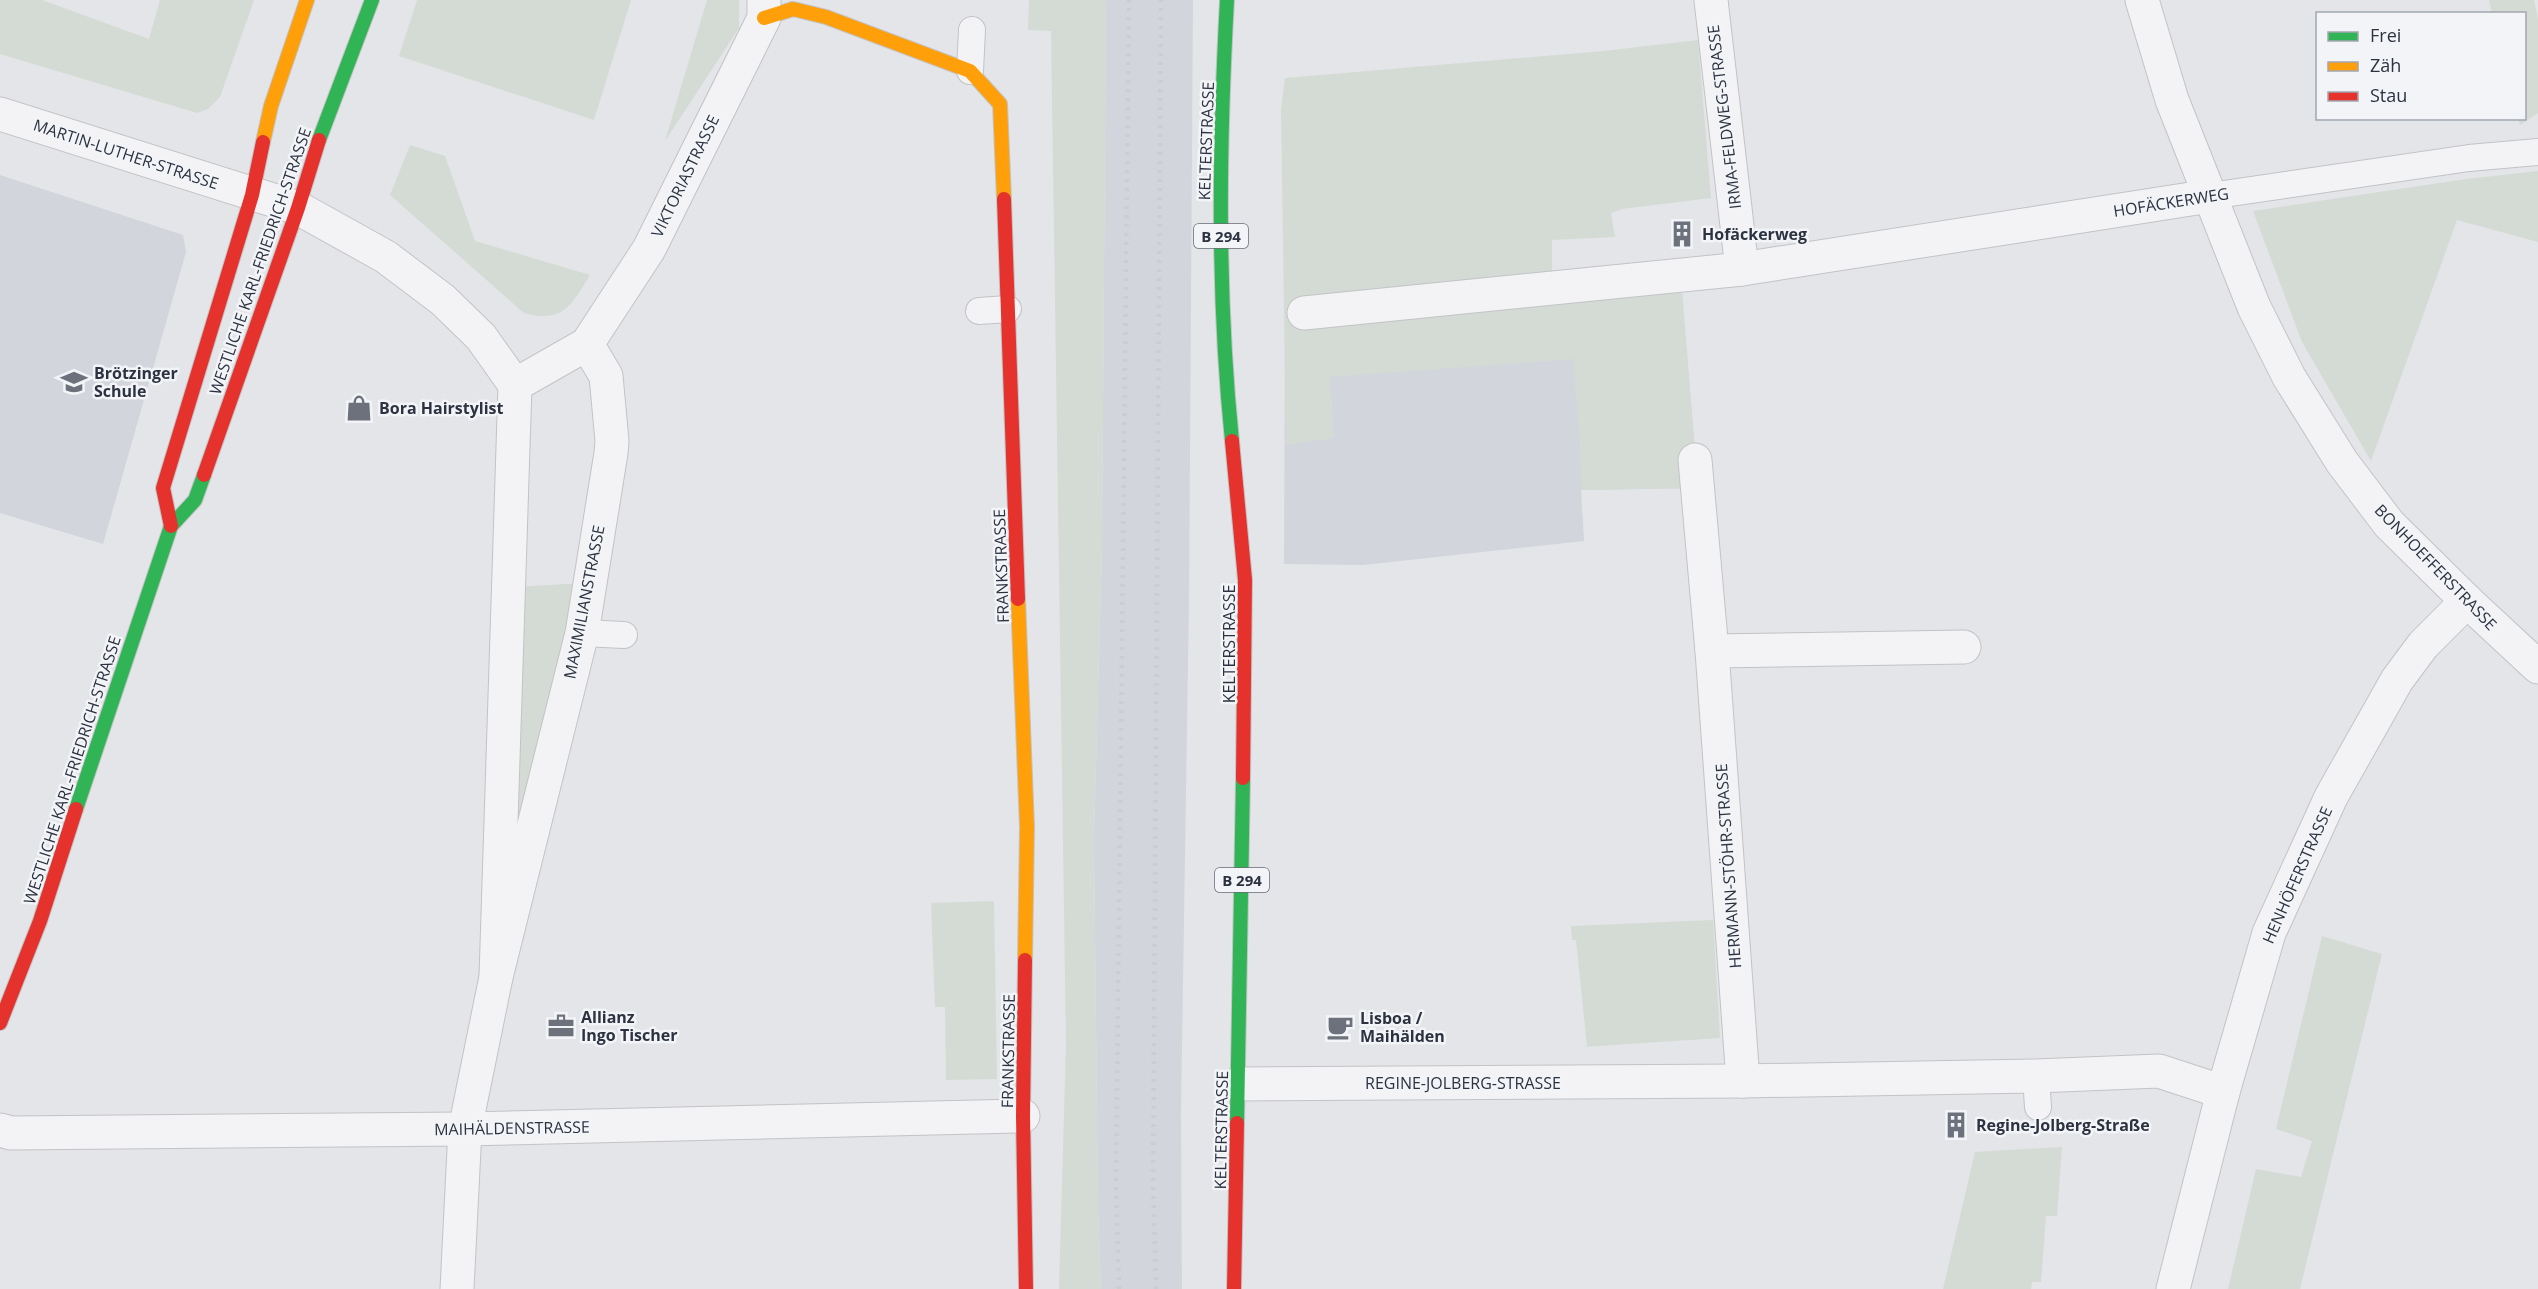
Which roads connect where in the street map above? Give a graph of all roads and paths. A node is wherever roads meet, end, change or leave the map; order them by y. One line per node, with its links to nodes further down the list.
1 (307, 0): 12 (main road, WESTLICHE KARL-FRIEDRICH-STRASSE)
2 (372, 0): 14 (main road, WESTLICHE KARL-FRIEDRICH-STRASSE)
3 (1227, 0): 32 (main road, KELTERSTRASSE / B 294)
4 (1711, 0): 15 (street, IRMA-FELDWEG-STRASSE)
5 (2142, 0): 13 (street, BONHOEFFERSTRASSE)
6 (764, 9): 7 (main road, FRANKSTRASSE); 19 (street, VIKTORIASTRASSE)
7 (828, 9): 9 (main road, FRANKSTRASSE)
8 (972, 30): 9 (lane)
9 (970, 71): 16 (main road, FRANKSTRASSE)
10 (0, 114): 12 (street, MARTIN-LUTHER-STRASSE)
11 (2538, 152): 13 (lane, HOFÄCKERWEG)
12 (252, 195): 14 (street); 22 (main road, WESTLICHE KARL-FRIEDRICH-STRASSE)
13 (2210, 196): 15 (street, HOFÄCKERWEG); 23 (street, BONHOEFFERSTRASSE)
14 (298, 208): 20 (street); 22 (main road, WESTLICHE KARL-FRIEDRICH-STRASSE)
15 (1742, 269): 18 (street, HOFÄCKERWEG)
16 (1008, 309): 17 (lane); 34 (main road, FRANKSTRASSE)
17 (979, 311)
18 (1304, 313)
19 (587, 344): 20 (street); 24 (street, MAXIMILIANSTRASSE)
20 (515, 385): 29 (street, MAXIMILIANSTRASSE)
21 (1695, 460): 27 (street, HERMANN-STÖHR-STRASSE)
22 (171, 526): 30 (main road, WESTLICHE KARL-FRIEDRICH-STRASSE)
23 (2467, 602): 28 (street, BONHOEFFERSTRASSE); 33 (street, HENHÖFERSTRASSE)
24 (582, 633): 25 (lane); 29 (street, MAXIMILIANSTRASSE)
25 (624, 635)
26 (1964, 647): 27 (street)
27 (1713, 651): 31 (street, HERMANN-STÖHR-STRASSE)
28 (2535, 658)
29 (496, 978): 35 (street, MAXIMILIANSTRASSE)
30 (0, 1023)
31 (1743, 1081): 32 (street, REGINE-JOLBERG-STRASSE); 33 (street, REGINE-JOLBERG-STRASSE)
32 (1238, 1084): 39 (main road, KELTERSTRASSE / B 294)
33 (2223, 1092): 40 (street, HENHÖFERSTRASSE)
34 (1023, 1116): 35 (street, MAIHÄLDENSTRASSE); 38 (main road, FRANKSTRASSE)
35 (465, 1129): 36 (street, MAIHÄLDENSTRASSE); 37 (street, MAXIMILIANSTRASSE)
36 (0, 1130)
37 (457, 1289)
38 (1026, 1289)
39 (1234, 1289)
40 (2173, 1289)

